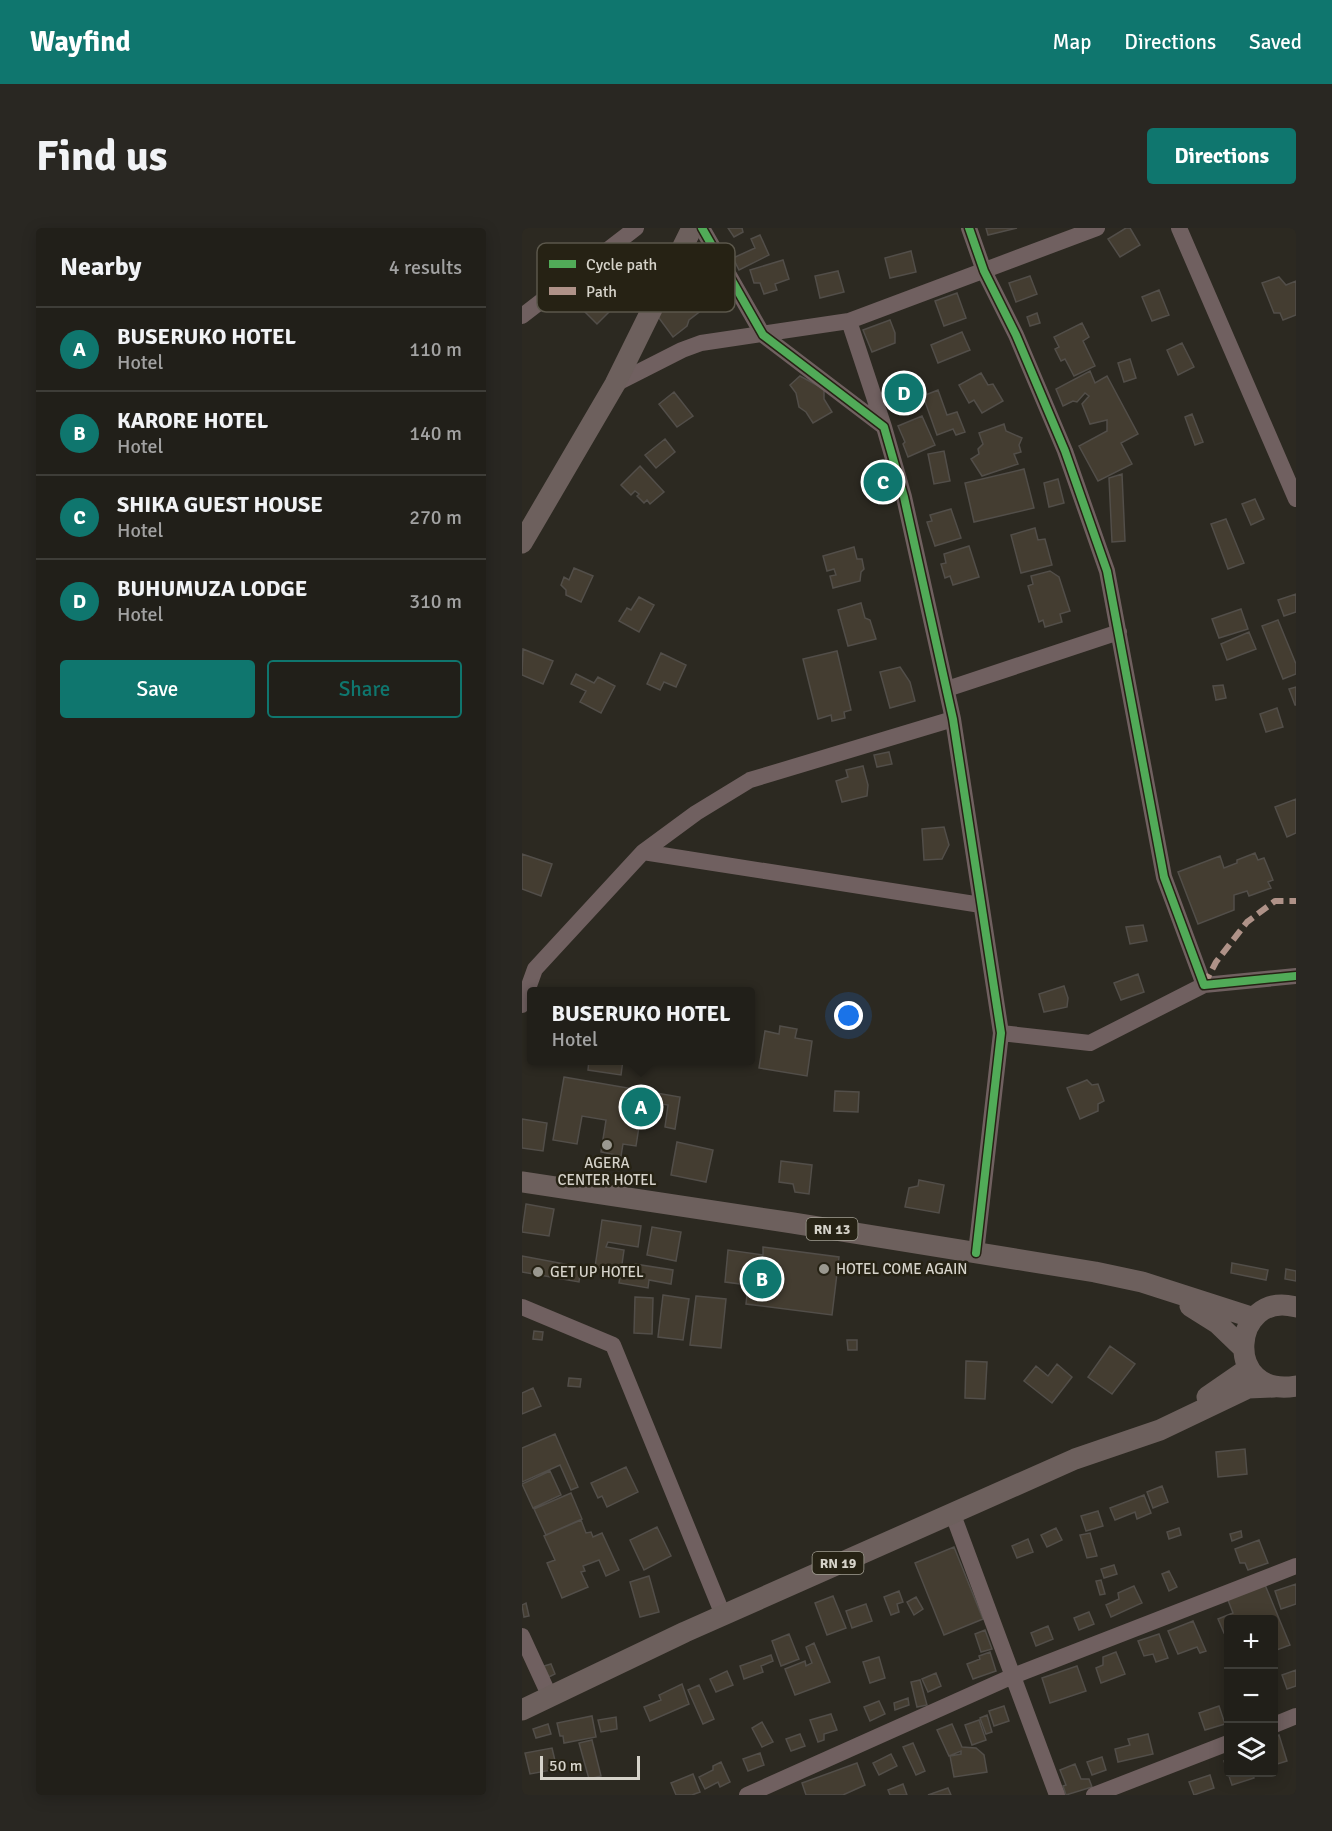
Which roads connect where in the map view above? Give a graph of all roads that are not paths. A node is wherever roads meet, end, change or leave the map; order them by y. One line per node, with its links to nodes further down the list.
1 (636, 228): 7 (street)
2 (692, 228): 8 (main road)
3 (702, 228): 9 (street)
4 (969, 228): 10 (street)
5 (1097, 228): 10 (street)
6 (1179, 228): 19 (street)
7 (617, 243)
8 (685, 243)
9 (711, 243)
10 (984, 271): 15 (street); 21 (street)
11 (735, 286): 16 (street)
12 (537, 304): 14 (street)
13 (651, 312): 17 (main road)
14 (522, 316)
15 (849, 321): 16 (street); 18 (street)
16 (763, 335): 17 (street); 18 (street)
17 (615, 384): 20 (main road)
18 (884, 427): 22 (street)
19 (1296, 499)
20 (522, 543)
21 (1119, 632): 22 (street); 27 (street)
22 (947, 689): 23 (street)
23 (953, 719): 24 (street); 25 (street)
24 (643, 852): 25 (street); 28 (street)
25 (981, 905): 29 (street)
26 (1296, 976): 27 (street)
27 (1204, 985): 29 (street)
28 (529, 987)
29 (1001, 1033): 31 (street)
30 (522, 1182): 31 (main road, RN 13)
31 (976, 1253): 32 (main road, RN 13)
32 (1142, 1281): 35 (main road, RN 13); 36 (main road, RN 13)
33 (522, 1307): 42 (street)
34 (1296, 1307): 35 (main road)
35 (1254, 1318): 36 (main road)
36 (1246, 1358): 38 (main road, RN 13); 39 (main road, RN 19)
37 (1296, 1386): 38 (main road)
38 (1274, 1387): 39 (main road, RN 19)
39 (1160, 1430): 40 (main road, RN 19)
40 (952, 1512): 42 (main road, RN 19); 44 (street)
41 (1296, 1566): 44 (street)
42 (723, 1615): 45 (main road, RN 19)
43 (522, 1636): 45 (street)
44 (1013, 1676): 50 (street); 51 (street)
45 (550, 1698): 46 (main road, RN 19)
46 (522, 1710)
47 (1296, 1716): 48 (street)
48 (1278, 1723)
49 (1224, 1745): 52 (street)
50 (747, 1795)
51 (1057, 1795)
52 (1094, 1795)

